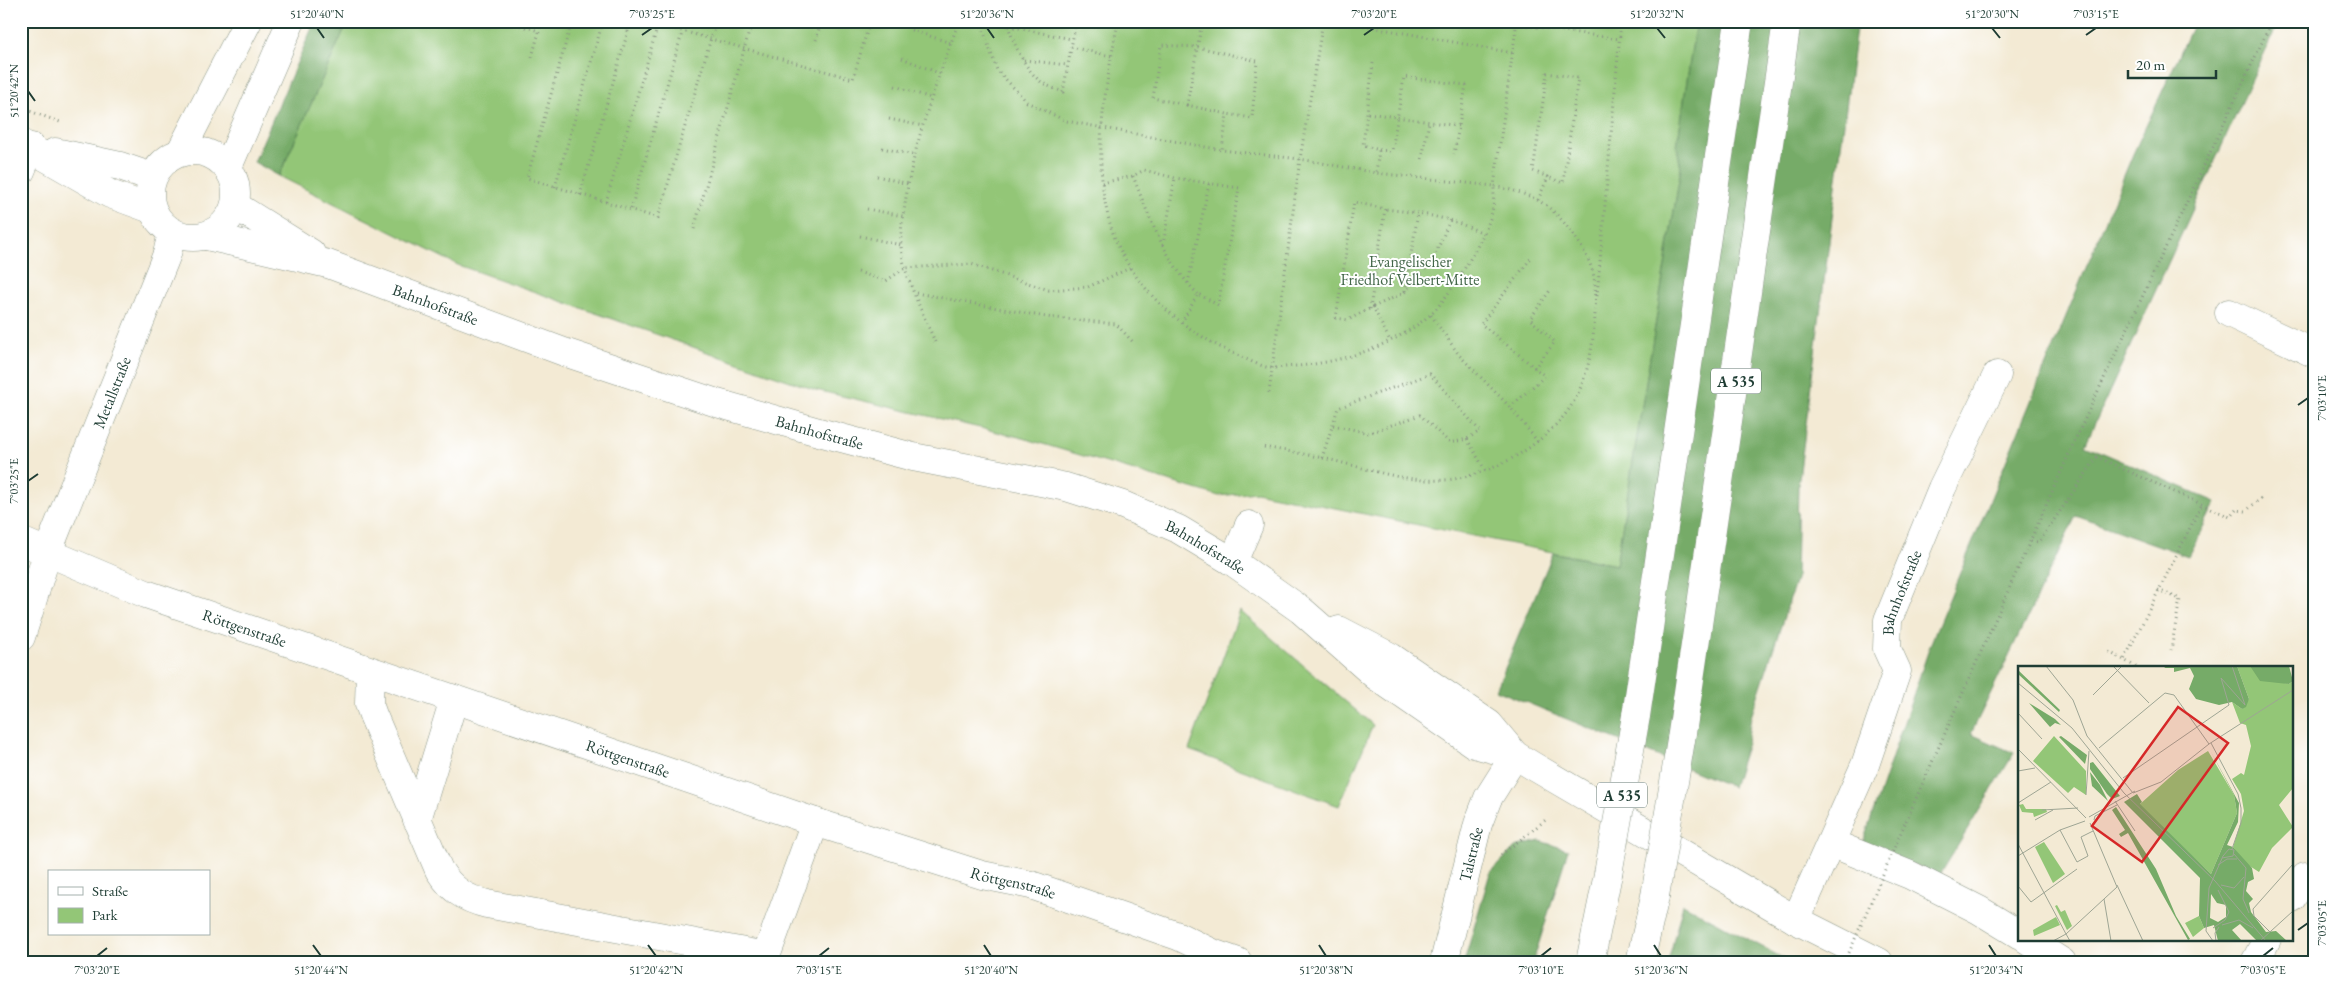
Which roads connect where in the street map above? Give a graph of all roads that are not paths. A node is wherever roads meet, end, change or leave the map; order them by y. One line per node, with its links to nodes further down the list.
1 (248, 21): 5 (main road)
2 (291, 21): 7 (main road)
3 (1739, 21): 36 (main road, A 535, bridge)
4 (1787, 21): 37 (main road, A 535, bridge)
5 (181, 151): 7 (main road); 8 (main road)
6 (24, 154): 8 (main road); 10 (main road)
7 (228, 167): 9 (main road)
8 (152, 177): 10 (main road)
9 (236, 206): 12 (main road); 13 (main road, Bahnhofstraße)
10 (151, 209): 11 (main road)
11 (172, 233): 12 (main road); 19 (main road, Metallstraße)
12 (207, 236): 13 (main road, Bahnhofstraße)
13 (328, 264): 20 (main road, Bahnhofstraße)
14 (2229, 313): 15 (main road)
15 (2315, 354)
16 (1996, 375): 27 (main road, Bahnhofstraße)
17 (1249, 525): 20 (main road)
18 (21, 541): 19 (main road, Röttgenstraße)
19 (48, 551): 21 (main road, Metallstraße); 22 (main road, Röttgenstraße)
20 (1233, 562): 24 (main road, Bahnhofstraße)
21 (21, 637)
22 (370, 671): 23 (main road, Röttgenstraße); 25 (main road)
23 (454, 699): 25 (main road); 26 (main road, Röttgenstraße)
24 (1515, 754): 28 (main road, Bahnhofstraße); 35 (main road, Talstraße)
25 (418, 820): 33 (main road)
26 (815, 822): 32 (main road, Röttgenstraße); 33 (main road)
27 (1831, 843): 28 (main road, Bahnhofstraße); 29 (main road)
28 (1796, 920): 38 (main road, Bahnhofstraße)
29 (2018, 934)
30 (2028, 940): 39 (main road)
31 (2267, 940): 40 (main road)
32 (1201, 955): 34 (main road, Röttgenstraße)
33 (765, 959)
34 (1238, 962)
35 (1444, 962)
36 (1590, 962)
37 (1640, 962)
38 (1879, 962)
39 (2062, 962)
40 (2256, 962)

